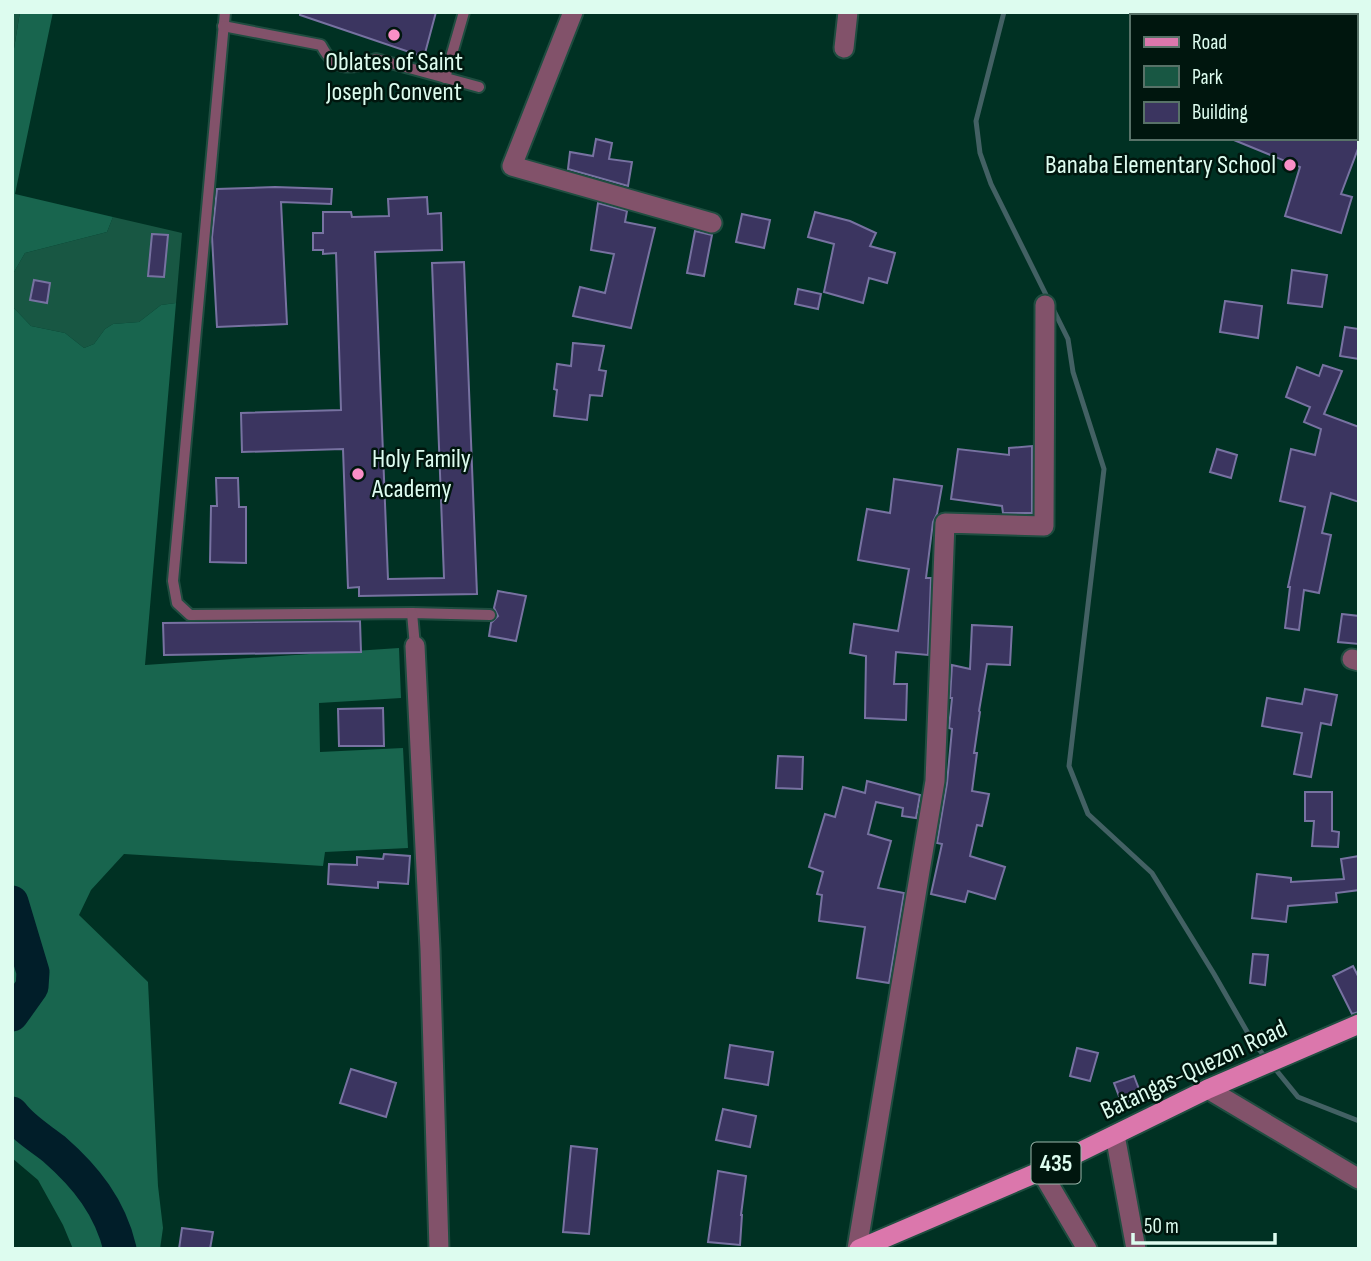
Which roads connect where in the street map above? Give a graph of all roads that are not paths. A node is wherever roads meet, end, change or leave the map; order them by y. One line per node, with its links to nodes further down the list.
1 (225, 12): 5 (lane)
2 (464, 12): 7 (lane)
3 (573, 12): 9 (street)
4 (848, 12): 6 (street)
5 (223, 26): 7 (lane); 11 (lane)
6 (844, 48)
7 (445, 78): 8 (lane)
8 (479, 88)
9 (712, 223)
10 (1045, 305): 20 (street)
11 (412, 613): 12 (lane); 13 (lane)
12 (491, 615)
13 (415, 646): 19 (street)
14 (1359, 1024): 15 (main road, Batangas-Quezon Road / 435)
15 (1208, 1090): 16 (main road, Batangas-Quezon Road / 435); 18 (street)
16 (1115, 1135): 17 (main road, Batangas-Quezon Road / 435); 22 (street)
17 (1041, 1171): 20 (main road, Batangas-Quezon Road / 435); 21 (street)
18 (1359, 1179)
19 (439, 1249)
20 (858, 1249)
21 (1087, 1249)
22 (1136, 1249)

